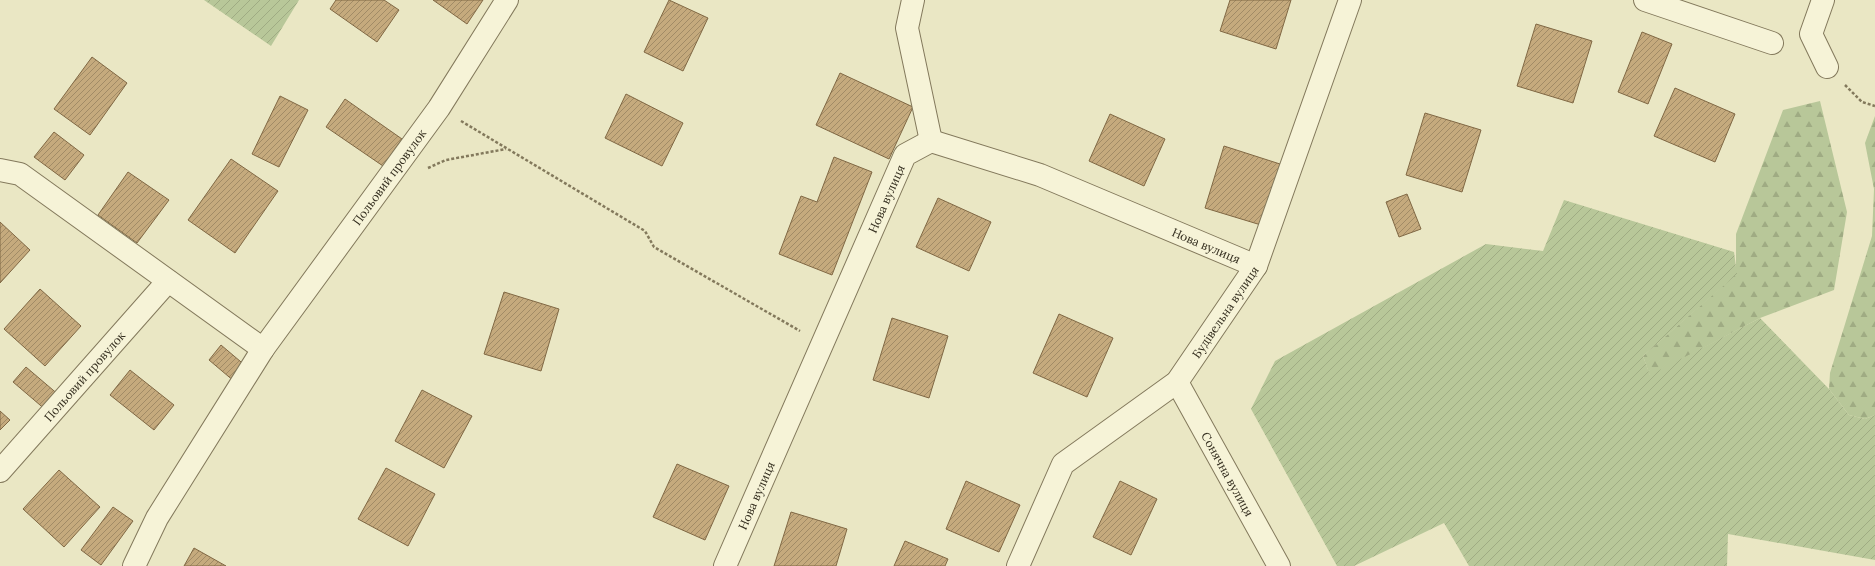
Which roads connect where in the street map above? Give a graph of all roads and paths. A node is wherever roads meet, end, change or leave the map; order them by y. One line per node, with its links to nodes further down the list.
1 (507, 0): 9 (street, Польовий провулок)
2 (913, 0): 10 (street)
3 (1350, 0): 14 (street, Будівельна вулиця)
4 (1645, 0): 6 (street)
5 (1823, 0): 7 (street)
6 (1772, 43)
7 (1827, 67): 8 (path)
8 (1875, 106)
9 (438, 108): 11 (path); 17 (street, Польовий провулок)
10 (931, 141): 14 (street, Нова вулиця); 16 (street, Нова вулиця)
11 (507, 149): 12 (path); 16 (path)
12 (426, 169)
13 (0, 170): 15 (street)
14 (1256, 266): 18 (street, Будівельна вулиця)
15 (168, 281): 17 (street); 19 (street, Польовий провулок)
16 (823, 344): 21 (street, Нова вулиця)
17 (263, 349): 20 (street, Польовий провулок)
18 (1177, 382): 22 (street, Будівельна вулиця); 23 (street, Сонячна вулиця)
19 (0, 471)
20 (134, 566)
21 (725, 566)
22 (1018, 566)
23 (1278, 566)

